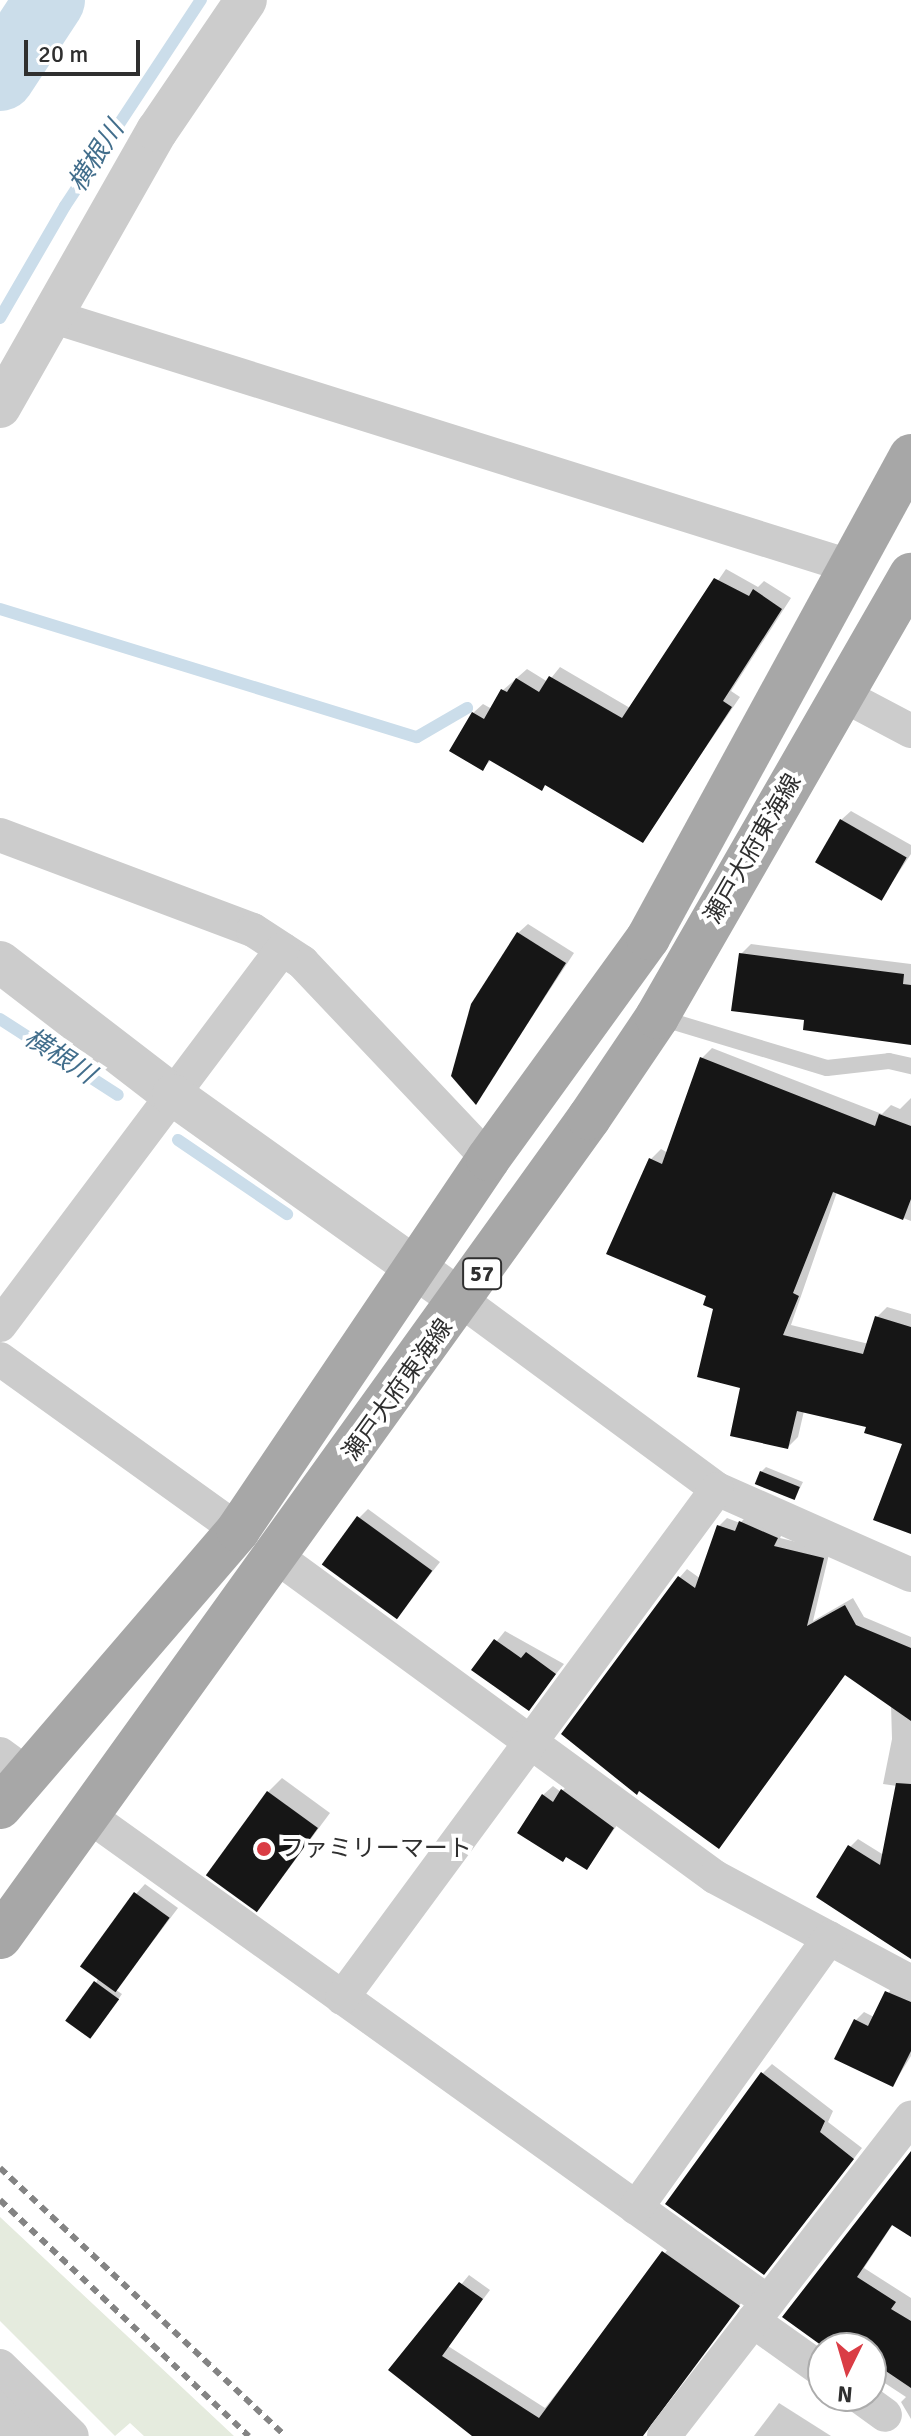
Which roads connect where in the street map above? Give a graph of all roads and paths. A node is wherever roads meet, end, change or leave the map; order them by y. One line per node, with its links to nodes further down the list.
1 (246, 0): 2 (street)
2 (48, 315): 3 (street); 5 (street)
3 (0, 407)
4 (911, 456): 5 (main road, 瀬戸大府東海線 / 57)
5 (852, 567): 15 (main road, 瀬戸大府東海線 / 57)
6 (911, 575): 7 (main road, 瀬戸大府東海線 / 57)
7 (841, 694): 8 (street); 12 (main road, 瀬戸大府東海線 / 57)
8 (911, 731)
9 (0, 835): 10 (street)
10 (282, 949): 14 (street); 15 (street)
11 (0, 962): 14 (street)
12 (657, 1017): 13 (lane); 17 (main road, 瀬戸大府東海線 / 57)
13 (911, 1066)
14 (173, 1095): 16 (street); 18 (street)
15 (488, 1159): 16 (main road, 瀬戸大府東海線 / 57)
16 (415, 1268): 17 (street); 21 (main road, 瀬戸大府東海線 / 57)
17 (462, 1301): 20 (street); 22 (main road, 瀬戸大府東海線 / 57)
18 (0, 1325)
19 (0, 1359): 21 (street)
20 (717, 1489): 23 (street); 24 (street)
21 (238, 1530): 25 (main road, 瀬戸大府東海線 / 57)
22 (277, 1557): 24 (street); 27 (main road, 瀬戸大府東海線 / 57)
23 (911, 1575)
24 (530, 1742): 29 (street); 31 (street)
25 (15, 1764): 26 (main road, 瀬戸大府東海線 / 57)
26 (0, 1807)
27 (89, 1816): 28 (main road, 瀬戸大府東海線 / 57); 31 (street)
28 (0, 1937)
29 (829, 1938): 30 (street); 33 (street)
30 (911, 1982)
31 (342, 1998): 33 (street)
32 (911, 2118): 34 (street)
33 (636, 2208): 34 (street)
34 (760, 2312): 35 (street); 38 (street)
35 (807, 2356)
36 (0, 2366): 37 (street)
37 (72, 2436)
38 (664, 2436)

